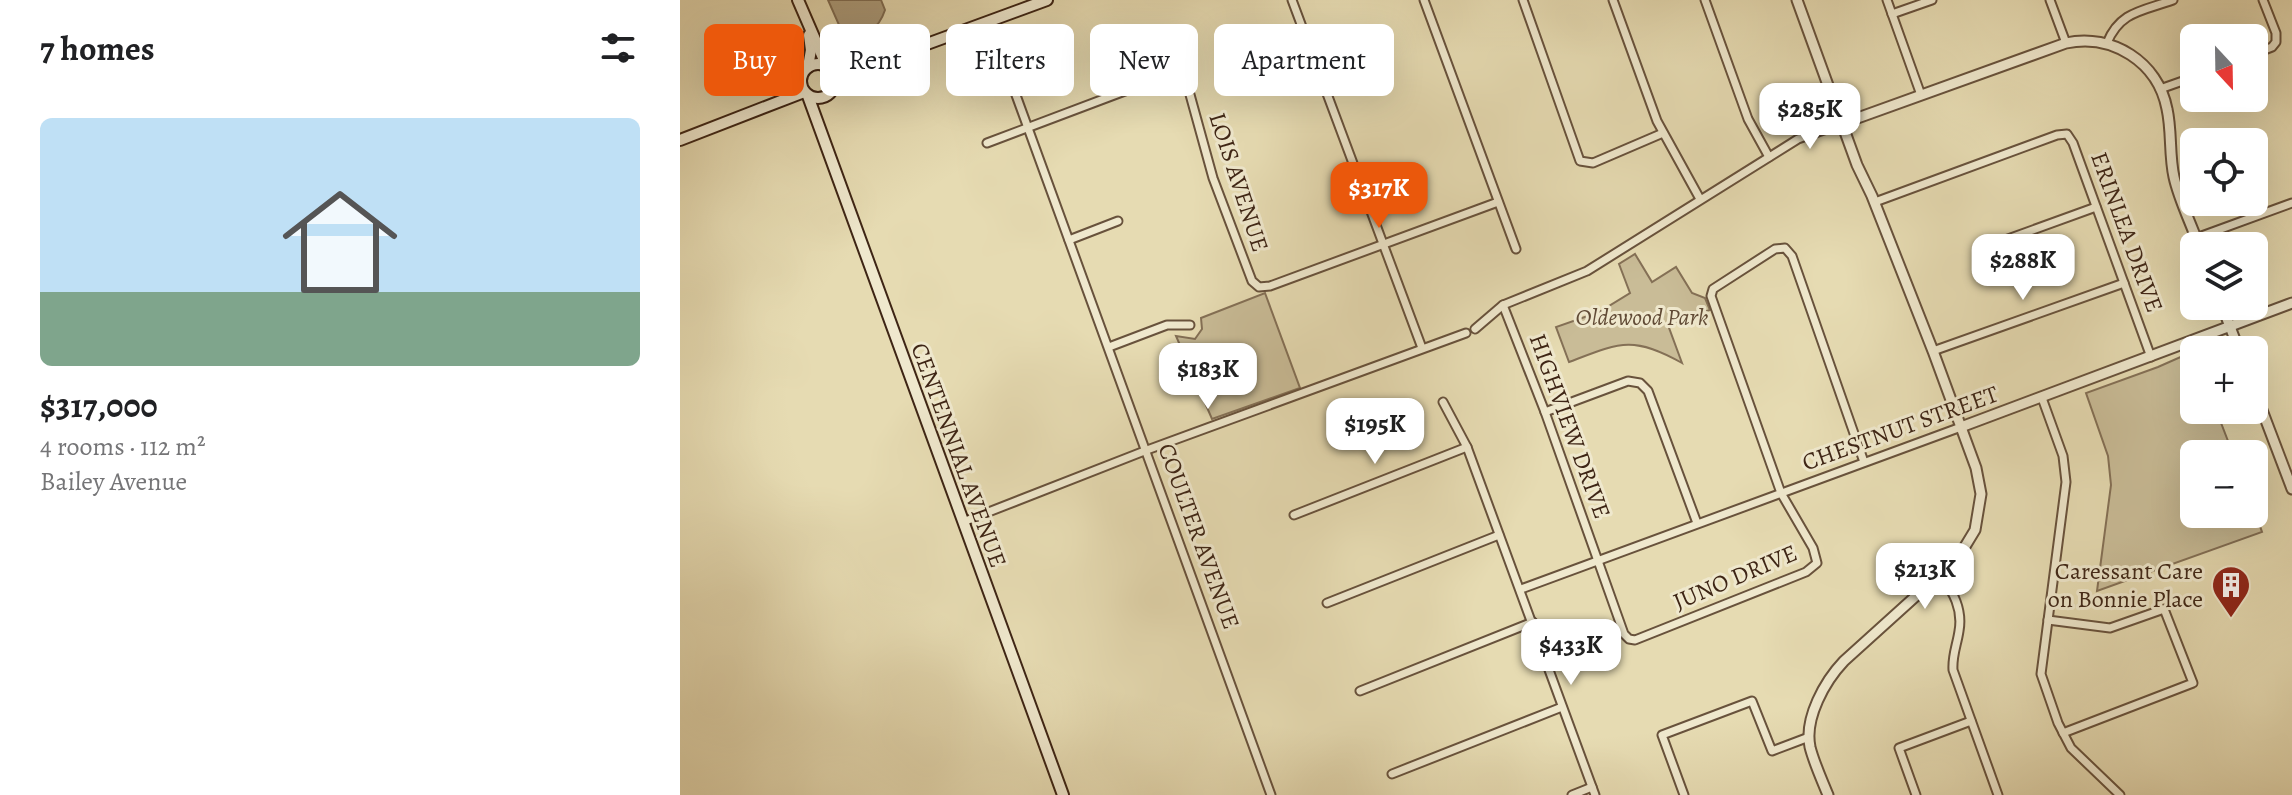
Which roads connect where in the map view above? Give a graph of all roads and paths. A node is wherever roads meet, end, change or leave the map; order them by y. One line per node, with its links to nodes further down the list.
1 (798, 0): 16 (main road)
2 (1047, 0): 15 (main road)
3 (1292, 0): 48 (street)
4 (1424, 0): 40 (street)
5 (1523, 0): 35 (street)
6 (1613, 0): 35 (street)
7 (1705, 0): 38 (street)
8 (1797, 0): 32 (street)
9 (1887, 0): 14 (street)
10 (1932, 0): 14 (street)
11 (2050, 0): 18 (street)
12 (2173, 0): 19 (street)
13 (2263, 0): 20 (street)
14 (1892, 14): 28 (street)
15 (989, 21): 17 (main road); 34 (street, COULTER AVENUE)
16 (809, 29): 21 (main road); 23 (main road)
17 (930, 43)
18 (2066, 43): 19 (street); 28 (street)
19 (2107, 43): 25 (street)
20 (2268, 49)
21 (820, 50)
22 (820, 65): 23 (main road)
23 (804, 72): 27 (main road)
24 (2180, 82): 25 (street)
25 (2160, 89): 45 (street)
26 (820, 93): 27 (main road)
27 (806, 94): 31 (main road); 33 (main road, CENTENNIAL AVENUE)
28 (1921, 95): 32 (street)
29 (778, 96): 31 (main road)
30 (827, 96): 33 (main road)
31 (745, 115): 36 (main road)
32 (1841, 124): 38 (street); 41 (street)
33 (820, 127): 75 (main road, CENTENNIAL AVENUE)
34 (1027, 128): 37 (street); 47 (street, COULTER AVENUE); 48 (street, LOIS AVENUE)
35 (1663, 133): 39 (street)
36 (680, 140)
37 (987, 143)
38 (1769, 157): 39 (street)
39 (1700, 199): 53 (street)
40 (1498, 202): 48 (street); 50 (street)
41 (1875, 202): 43 (street, ERINLEA DRIVE); 62 (street)
42 (2292, 203): 46 (street)
43 (2096, 207): 49 (street); 51 (street, ERINLEA DRIVE)
44 (1118, 221): 47 (street)
45 (2194, 232)
46 (2222, 232)
47 (1069, 240): 60 (street, COULTER AVENUE)
48 (1383, 245): 61 (street)
49 (1983, 248)
50 (1516, 249)
51 (2124, 283): 62 (street); 63 (street, ERINLEA DRIVE)
52 (2292, 303): 56 (street, CHESTNUT STREET)
53 (1503, 305): 57 (street); 66 (street, HIGHVIEW DRIVE)
54 (2228, 320): 56 (street)
55 (1190, 325): 60 (street)
56 (2230, 326): 59 (street); 63 (street, CHESTNUT STREET)
57 (1475, 329)
58 (1466, 333): 61 (street)
59 (2234, 336)
60 (1109, 347): 70 (street, COULTER AVENUE)
61 (1422, 348): 70 (street)
62 (1933, 351): 68 (street)
63 (2151, 357): 64 (street, CHESTNUT STREET)
64 (2042, 398): 68 (street, CHESTNUT STREET); 82 (street)
65 (1443, 402): 69 (street)
66 (1545, 412): 76 (street); 78 (street, HIGHVIEW DRIVE)
67 (2267, 424): 72 (street)
68 (1961, 427): 71 (street, CHESTNUT STREET); 79 (street)
69 (1467, 447): 74 (street); 77 (street)
70 (1147, 450): 75 (street); 92 (street, COULTER AVENUE)
71 (1864, 462): 73 (street, CHESTNUT STREET); 73 (street)
72 (2292, 489)
73 (1781, 493): 76 (street, CHESTNUT STREET); 78 (street, JUNO DRIVE)
74 (1294, 515)
75 (963, 522): 91 (main road, CENTENNIAL AVENUE)
76 (1697, 523): 78 (street, CHESTNUT STREET)
77 (1499, 535): 80 (street); 81 (street)
78 (1598, 560): 80 (street, CHESTNUT STREET)
79 (1941, 575): 86 (street); 88 (street)
80 (1521, 589): 83 (street)
81 (1327, 603)
82 (2048, 620): 87 (street); 87 (street)
83 (1533, 622): 84 (street); 85 (street)
84 (1360, 691)
85 (1562, 707): 89 (street); 90 (street)
86 (1971, 721): 96 (street); 97 (street)
87 (2063, 733): 98 (street)
88 (1809, 737): 94 (street); 95 (street)
89 (1392, 774)
90 (1593, 791): 93 (street)
91 (1063, 795)
92 (1271, 795)
93 (1572, 795)
94 (1684, 795)
95 (1828, 795)
96 (1916, 795)
97 (1998, 795)
98 (2120, 795)

